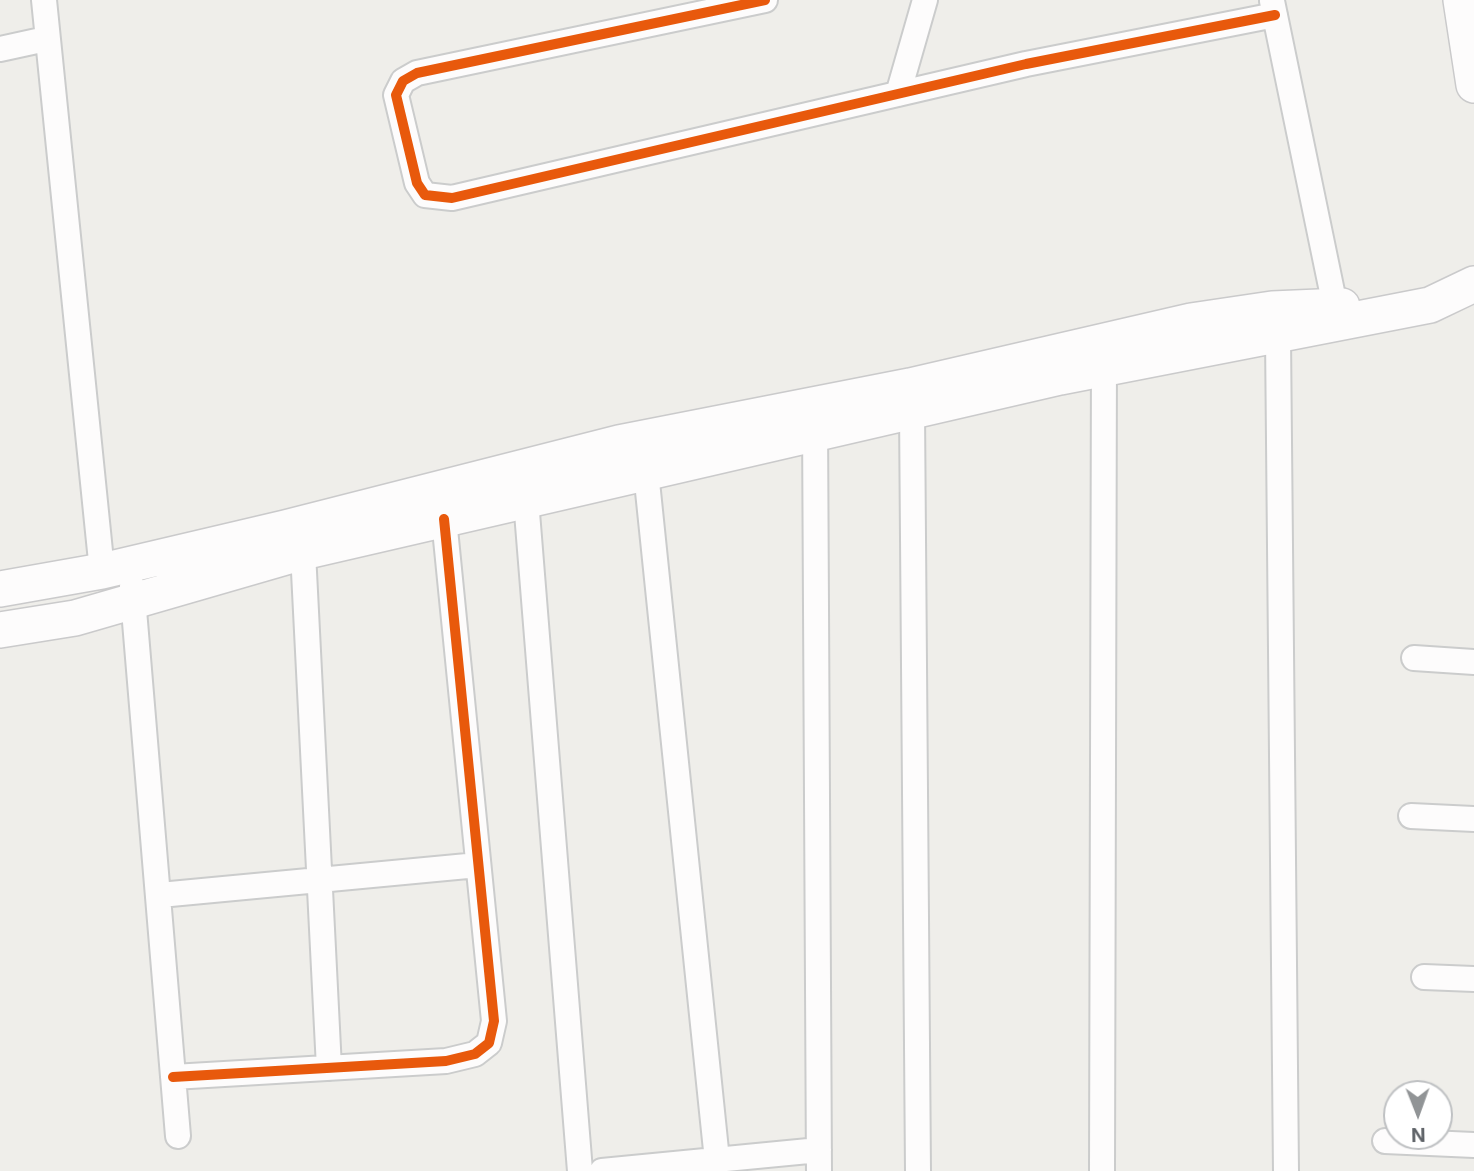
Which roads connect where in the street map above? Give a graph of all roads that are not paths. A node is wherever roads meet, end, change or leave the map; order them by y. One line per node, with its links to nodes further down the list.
1 (44, 0): 7 (street)
2 (765, 0): 10 (street)
3 (940, 0): 6 (street)
4 (1461, 0): 9 (main road)
5 (1273, 7): 10 (street); 13 (street)
6 (922, 8): 10 (street)
7 (46, 39): 8 (street); 22 (street)
8 (0, 49)
9 (1474, 85)
10 (898, 94)
11 (1474, 284): 12 (main road)
12 (1430, 305): 13 (main road); 14 (main road)
13 (1335, 306): 15 (main road)
14 (1278, 337): 15 (main road); 46 (street)
15 (1104, 355): 16 (main road); 17 (main road); 45 (street)
16 (912, 411): 17 (main road); 44 (street)
17 (815, 419): 18 (main road); 22 (main road); 41 (street)
18 (646, 472): 19 (main road); 40 (street)
19 (526, 500): 20 (main road); 42 (street)
20 (444, 519): 21 (main road); 30 (street)
21 (303, 552): 24 (main road); 31 (street)
22 (116, 568): 23 (main road); 24 (street)
23 (0, 589)
24 (134, 601): 25 (main road); 32 (street)
25 (0, 630)
26 (1415, 658): 27 (street)
27 (1474, 662)
28 (1411, 817): 29 (street)
29 (1474, 819)
30 (478, 865): 31 (street); 35 (street)
31 (319, 880): 32 (street); 35 (street)
32 (160, 895): 36 (street)
33 (1423, 977): 34 (street)
34 (1474, 979)
35 (329, 1068): 36 (street)
36 (173, 1077): 37 (street)
37 (178, 1136)
38 (1453, 1144): 39 (street)
39 (1474, 1145)
40 (718, 1160): 41 (street); 43 (street)
41 (819, 1161)
42 (580, 1171)
43 (602, 1171)
44 (918, 1171)
45 (1102, 1171)
46 (1286, 1171)

